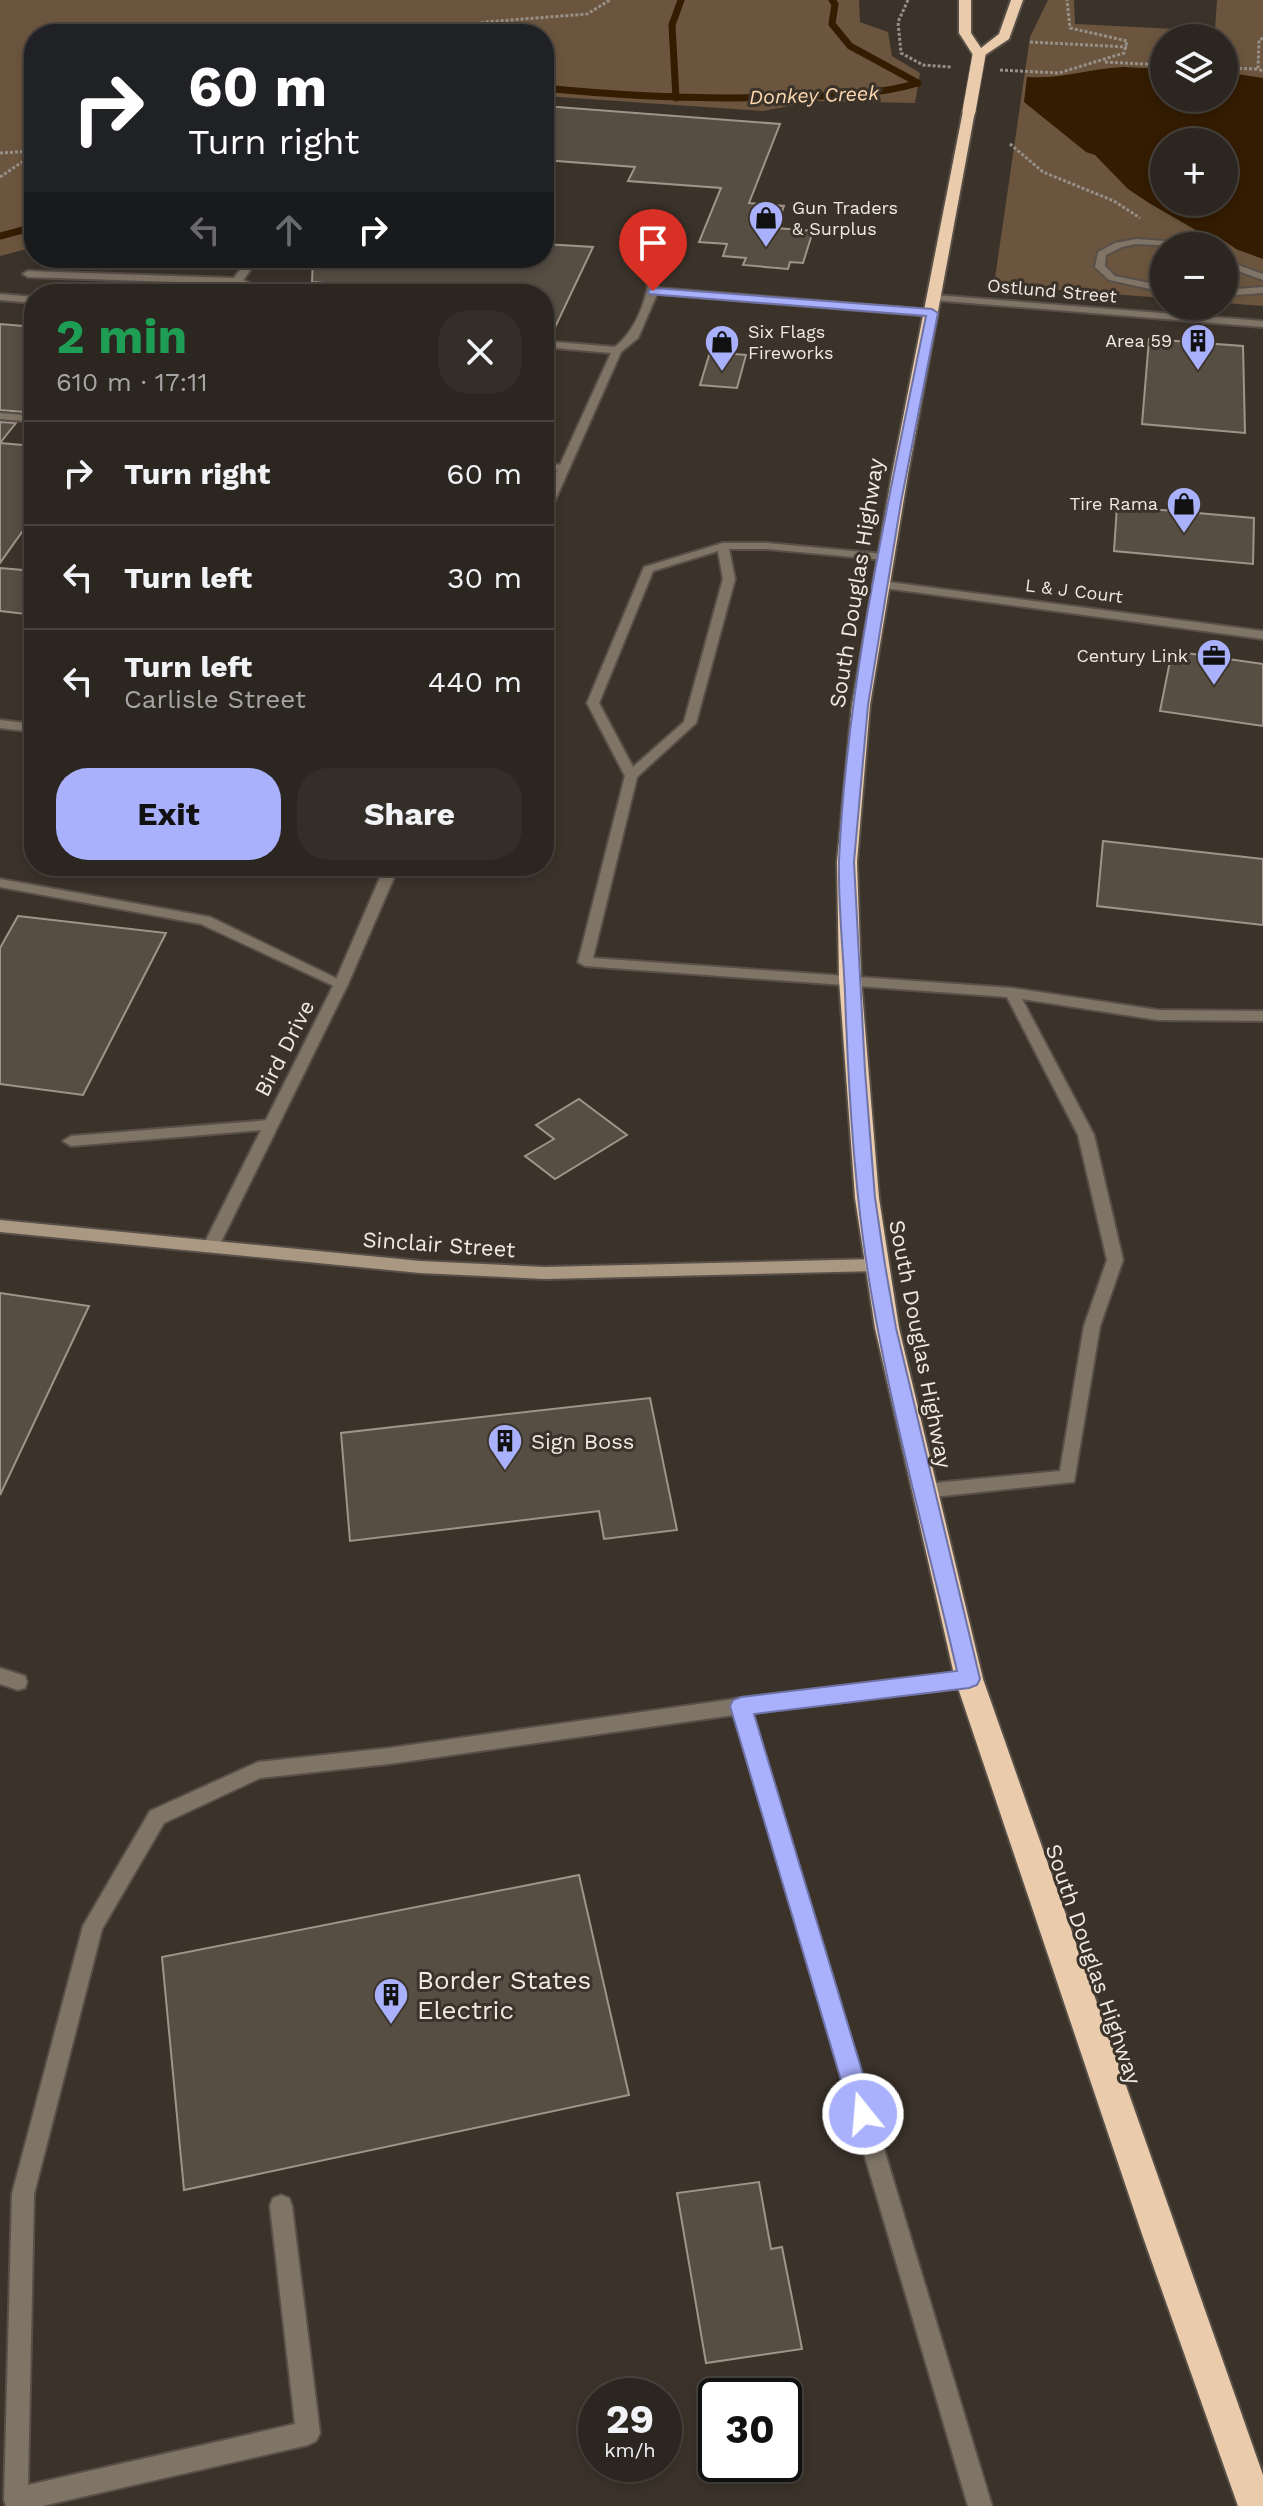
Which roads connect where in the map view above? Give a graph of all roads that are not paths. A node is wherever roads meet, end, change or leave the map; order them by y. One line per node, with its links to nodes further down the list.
1 (965, 0): 3 (highway)
2 (1017, 0): 3 (highway)
3 (979, 55): 16 (highway, South Douglas Highway, bridge)
4 (1150, 241): 11 (street)
5 (247, 268): 9 (street)
6 (1238, 268): 8 (street)
7 (28, 274): 9 (street)
8 (1263, 277)
9 (237, 281): 10 (street)
10 (244, 284)
11 (1150, 286)
12 (1263, 290): 13 (street)
13 (1238, 292)
14 (0, 297): 15 (street)
15 (24, 299)
16 (933, 305): 17 (street, Ostlund Street); 19 (street, Ostlund Street); 26 (highway, South Douglas Highway)
17 (1263, 324)
18 (554, 345): 19 (street)
19 (617, 350): 23 (street)
20 (0, 416): 21 (street)
21 (24, 418)
22 (554, 467): 23 (street)
23 (563, 468): 24 (street)
24 (554, 489)
25 (723, 546): 26 (street); 31 (street); 31 (street)
26 (885, 557): 27 (highway, South Douglas Highway)
27 (881, 585): 28 (street, L & J Court); 34 (highway, South Douglas Highway)
28 (1263, 635)
29 (0, 724): 30 (street)
30 (24, 727)
31 (631, 776): 34 (street)
32 (388, 876): 35 (street, Bird Drive)
33 (0, 883): 35 (street)
34 (850, 979): 36 (street); 42 (highway, South Douglas Highway)
35 (341, 984): 38 (street, Bird Drive)
36 (1012, 993): 37 (street); 43 (street)
37 (1263, 1016)
38 (270, 1125): 39 (street); 41 (street, Bird Drive)
39 (71, 1141)
40 (0, 1226): 41 (street, Sinclair Street)
41 (210, 1248): 42 (street, Sinclair Street)
42 (876, 1265): 43 (highway, South Douglas Highway)
43 (924, 1491): 44 (highway, South Douglas Highway)
44 (969, 1679): 45 (street); 48 (highway, South Douglas Highway)
45 (741, 1706): 46 (street); 47 (street)
46 (281, 2206)
47 (980, 2506)
48 (1256, 2506)

